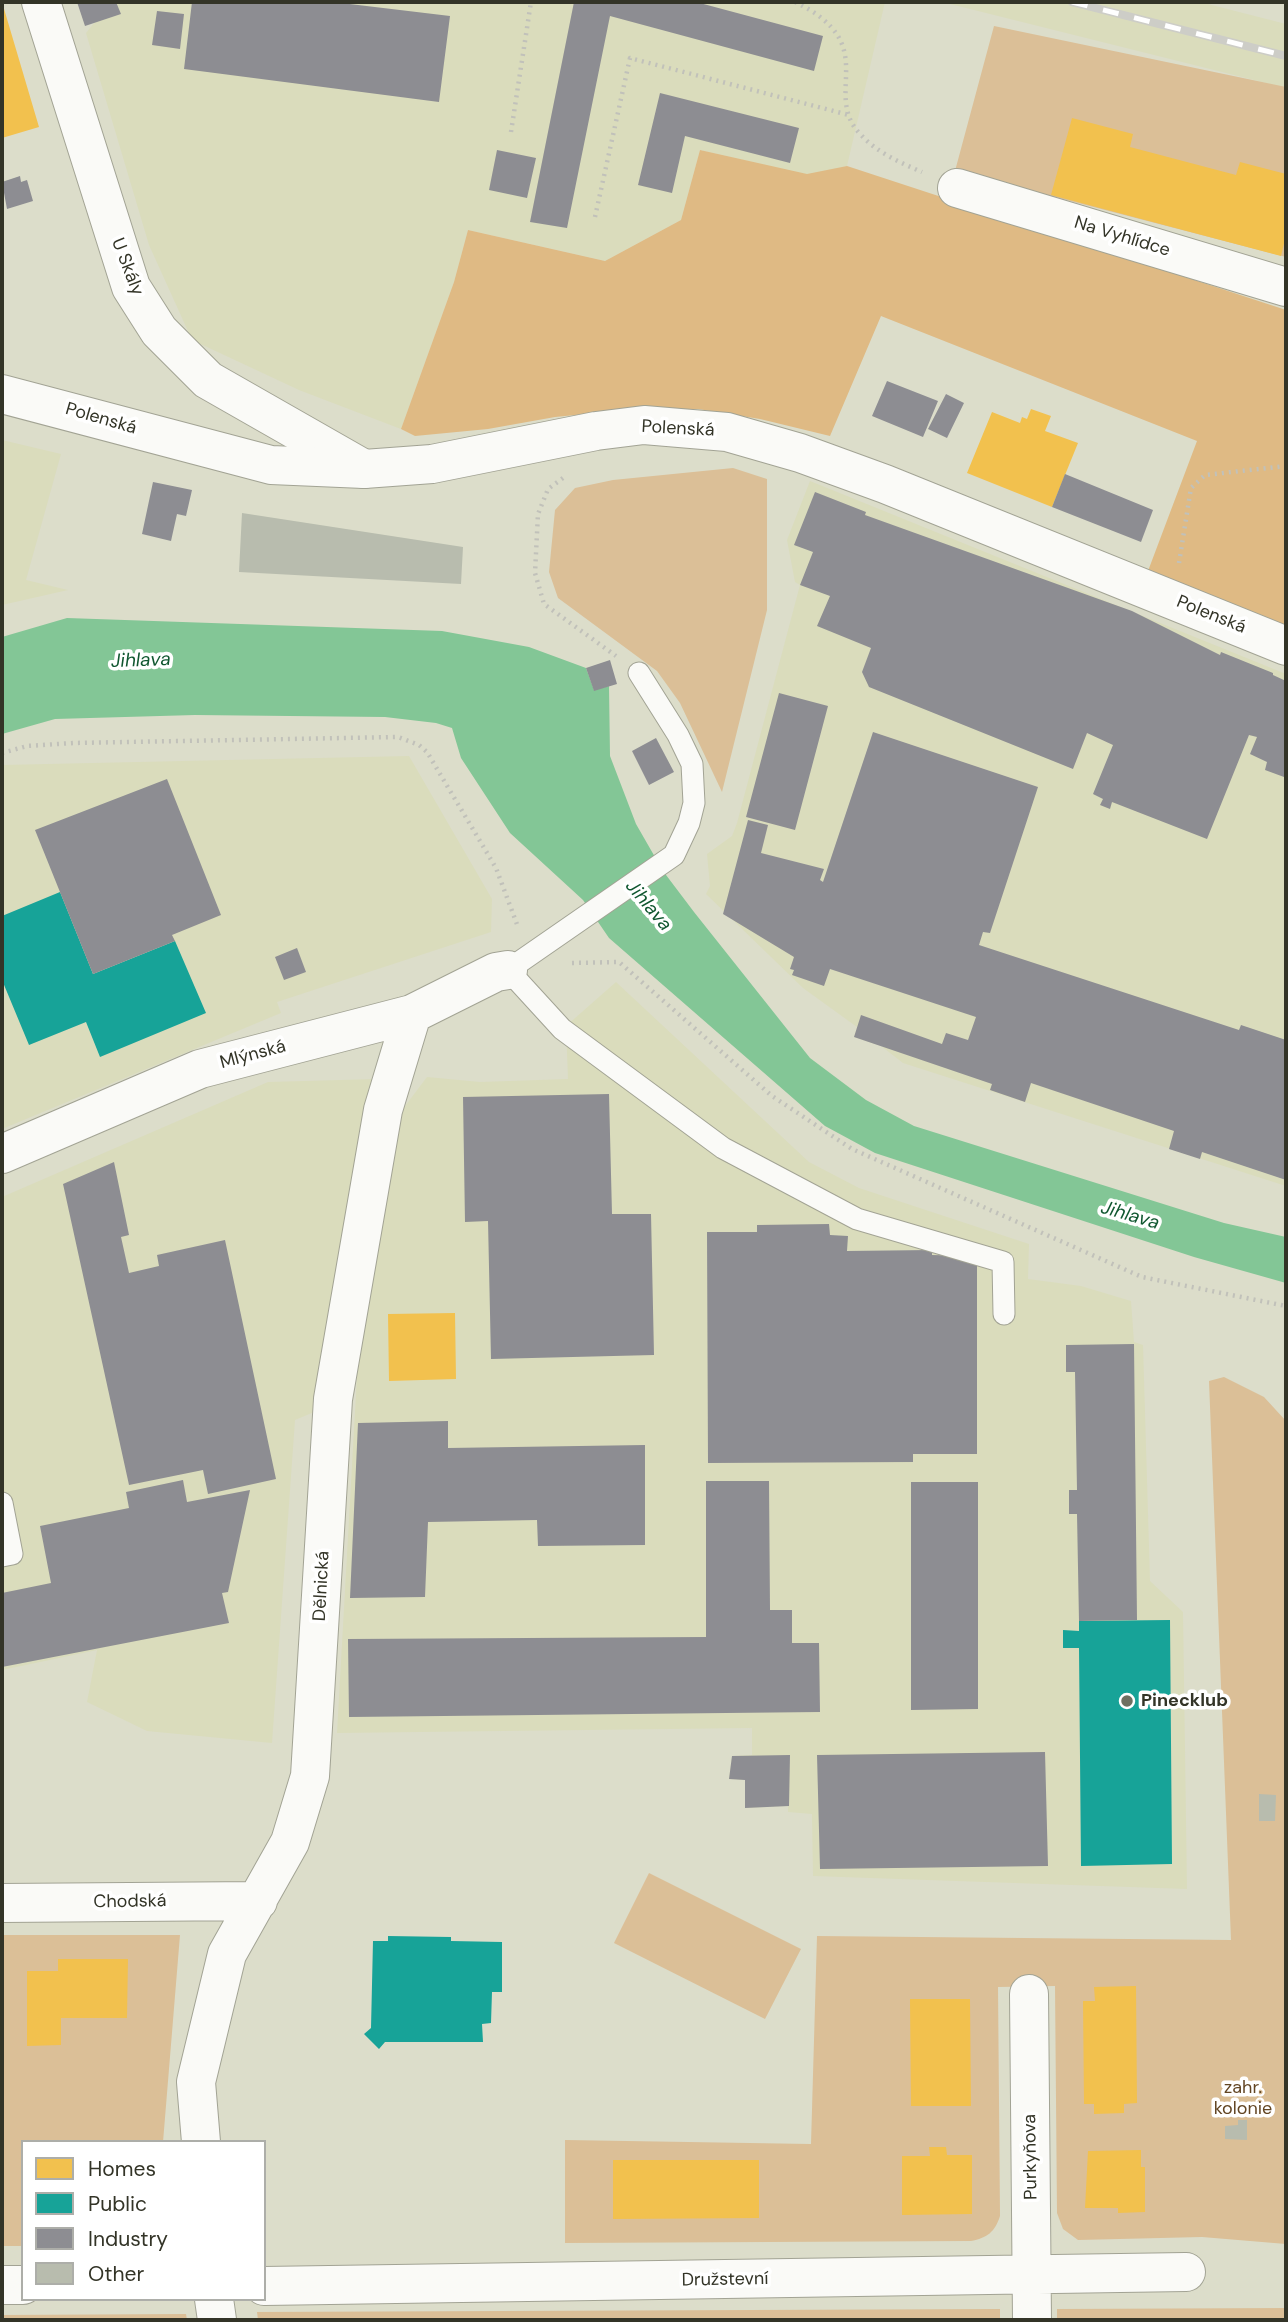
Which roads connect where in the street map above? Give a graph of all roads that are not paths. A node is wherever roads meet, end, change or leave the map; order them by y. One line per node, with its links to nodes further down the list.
1 (41, 2): 5 (street, U Skály)
2 (957, 188): 3 (street, Na Vyhlídce)
3 (1286, 287)
4 (2, 394): 5 (street, Polenská)
5 (364, 469): 6 (street, Polenská)
6 (1286, 646)
7 (639, 673): 8 (lane)
8 (522, 960): 9 (street, Mlýnská); 11 (lane)
9 (412, 1014): 10 (street, Mlýnská); 14 (street, Dělnická)
10 (2, 1154)
11 (1004, 1314)
12 (2, 1503): 13 (lane)
13 (2, 1556)
14 (258, 1901): 15 (street, Chodská); 17 (street, Dělnická)
15 (2, 1903)
16 (1029, 1994): 19 (street, Purkyňova)
17 (201, 2140)
18 (1186, 2272): 19 (street, Družstevní)
19 (1032, 2276): 22 (street, Družstevní); 25 (street, Purkyňova)
20 (2, 2285): 21 (street)
21 (21, 2286)
22 (266, 2286)
23 (214, 2301): 24 (street)
24 (217, 2320)
25 (1032, 2320)

